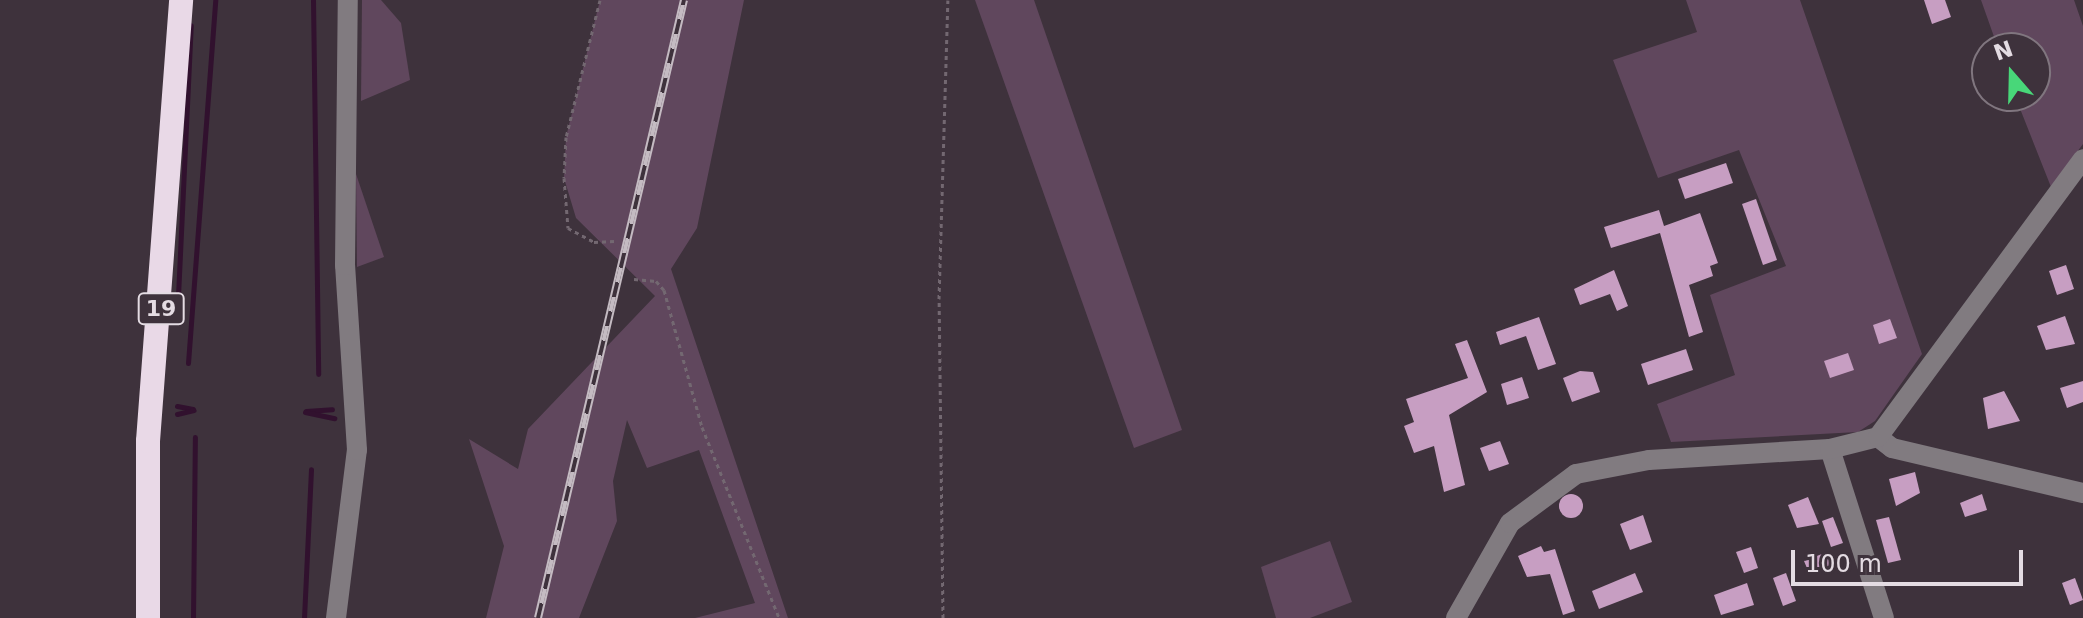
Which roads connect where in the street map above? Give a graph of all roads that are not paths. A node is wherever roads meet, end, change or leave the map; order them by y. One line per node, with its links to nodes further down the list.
1 (181, 0): 7 (highway, 19)
2 (348, 0): 8 (street)
3 (2083, 159): 4 (street)
4 (1878, 437): 5 (street); 6 (street)
5 (1830, 449): 9 (street); 10 (street)
6 (2083, 493)
7 (148, 618)
8 (336, 618)
9 (1456, 618)
10 (1884, 618)

